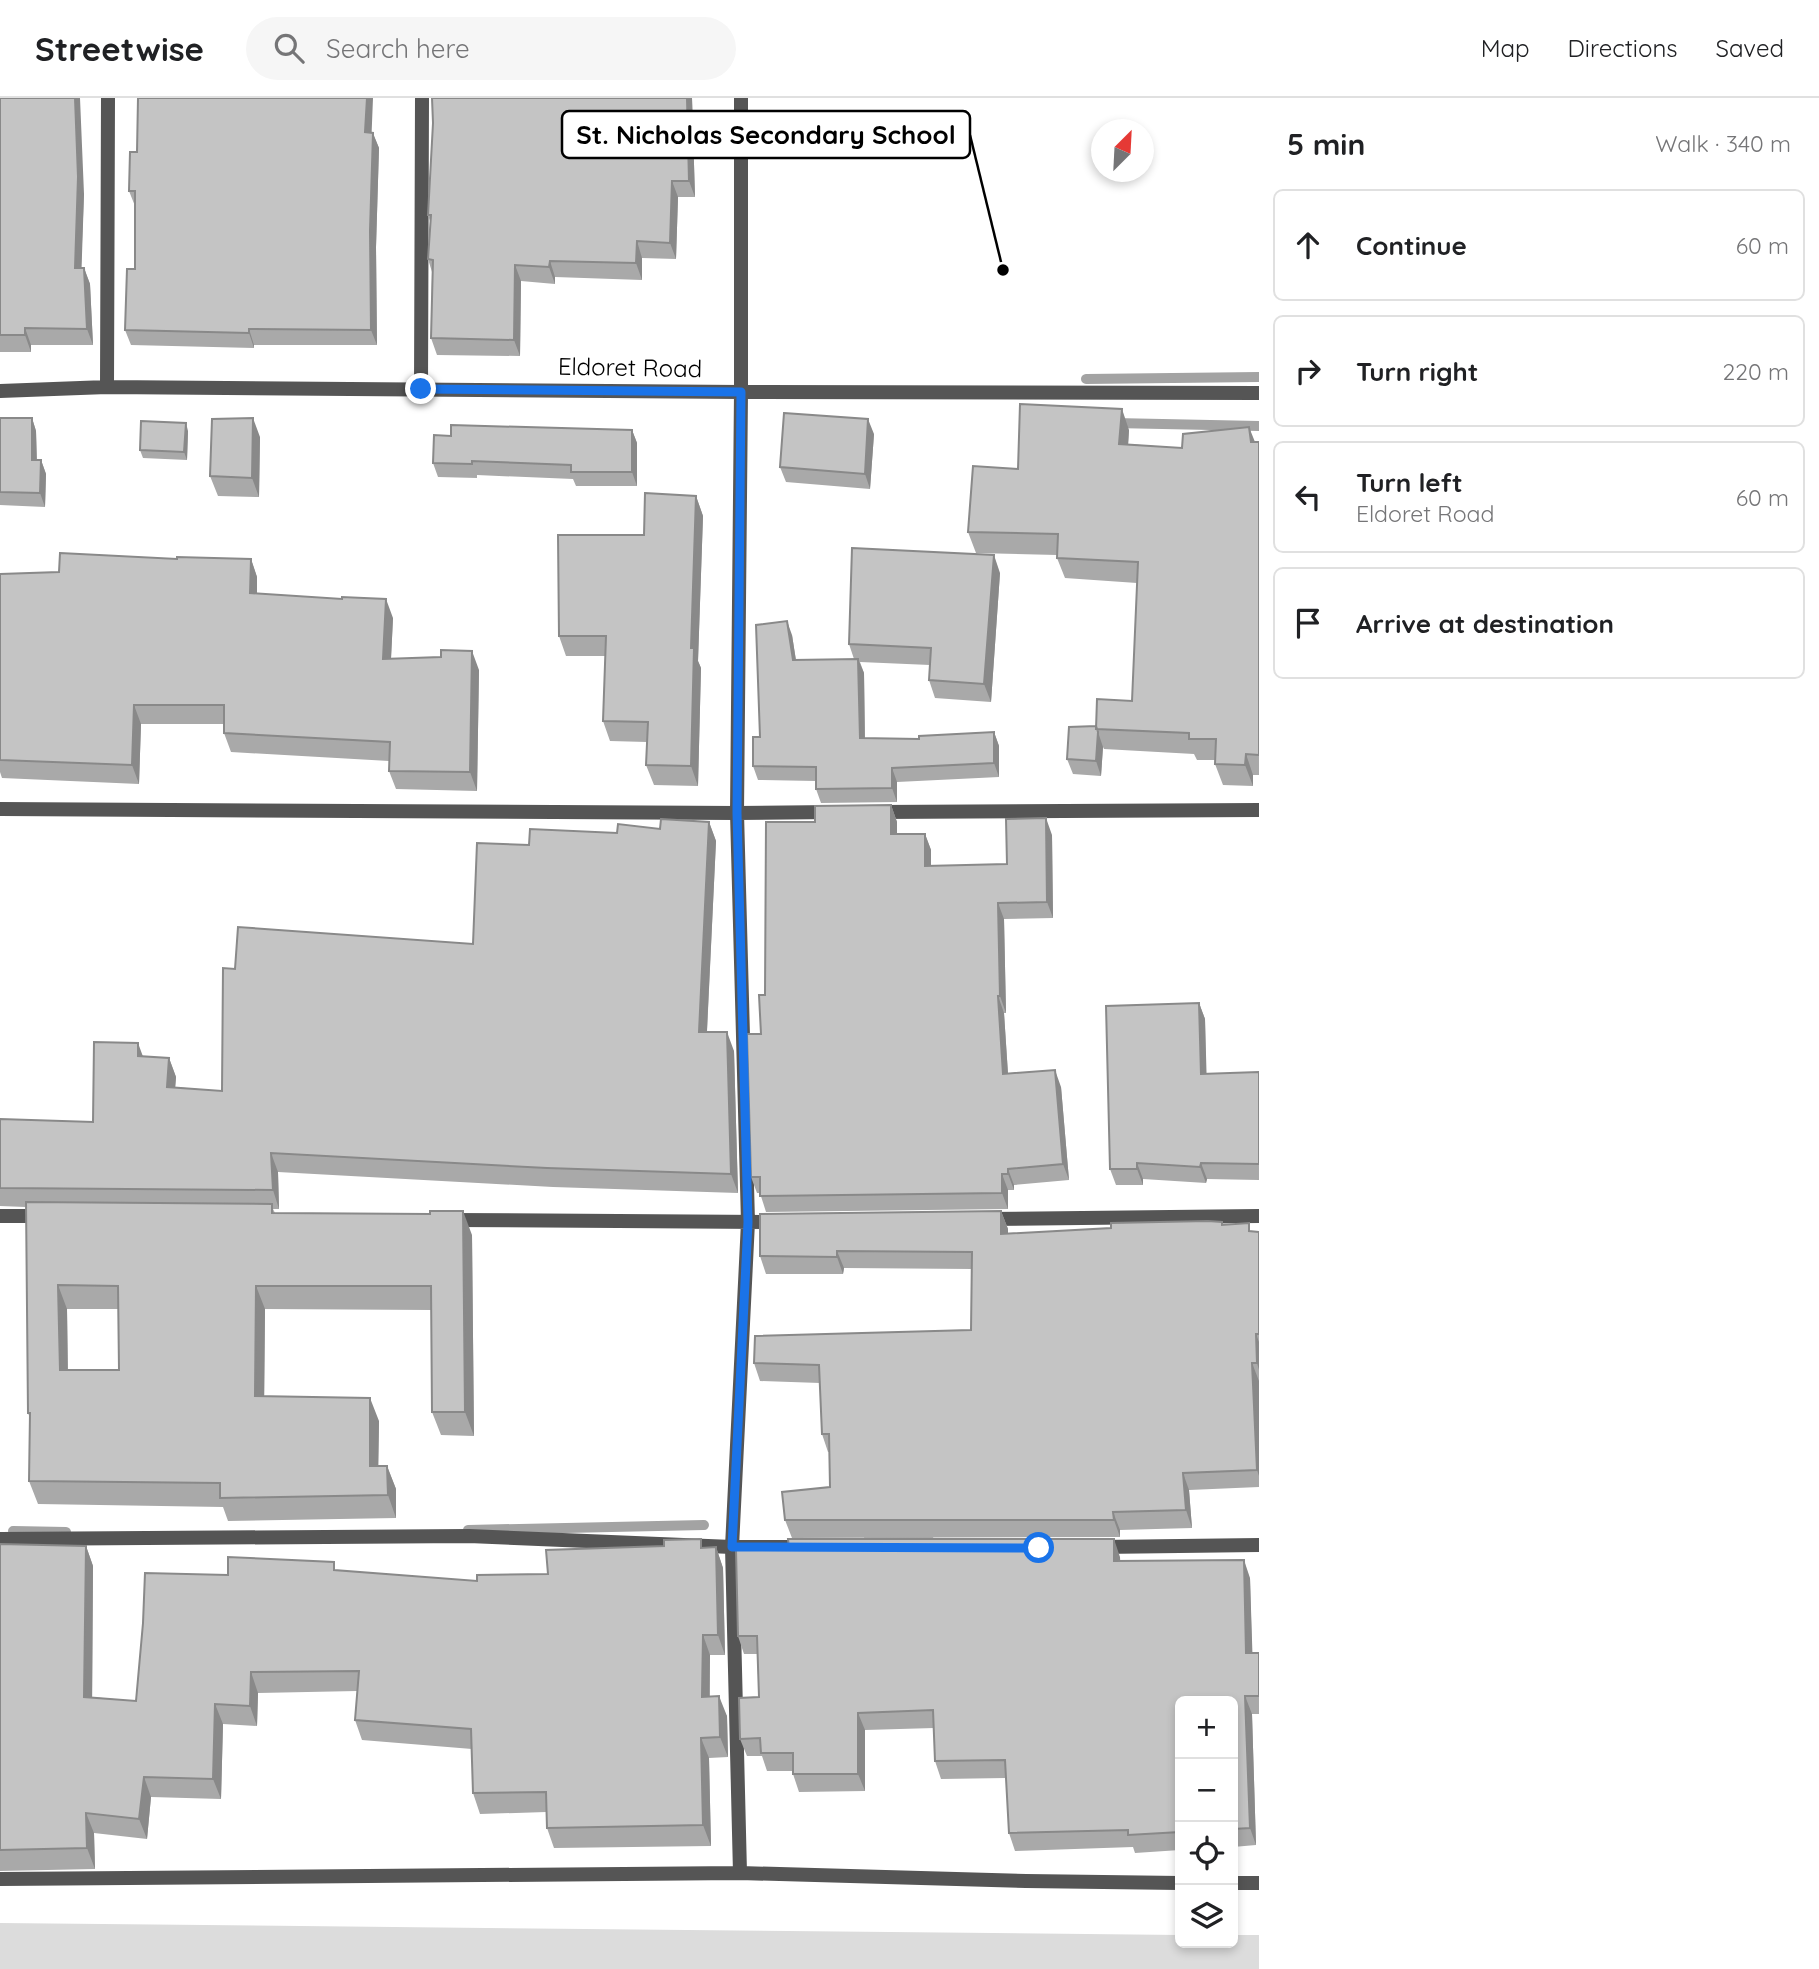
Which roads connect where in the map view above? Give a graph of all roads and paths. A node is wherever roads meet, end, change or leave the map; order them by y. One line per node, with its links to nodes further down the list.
1 (108, 98): 4 (street)
2 (422, 98): 5 (street)
3 (741, 98): 7 (street)
4 (107, 387): 5 (street, Eldoret Road); 6 (street, Eldoret Road)
5 (421, 389): 7 (street, Eldoret Road)
6 (0, 391)
7 (741, 392): 8 (street, Eldoret Road); 11 (street)
8 (1259, 393)
9 (0, 809): 11 (street)
10 (1259, 810): 11 (street)
11 (737, 813): 17 (street)
12 (0, 1216): 13 (street)
13 (55, 1216)
14 (1259, 1216): 16 (street)
15 (430, 1220): 17 (street)
16 (969, 1220)
17 (748, 1222): 18 (street); 21 (street)
18 (790, 1222)
19 (0, 1539): 21 (street)
20 (1259, 1545): 23 (street)
21 (732, 1547): 22 (street); 24 (street)
22 (816, 1548)
23 (1080, 1548)
24 (740, 1873): 25 (street); 26 (street)
25 (0, 1879)
26 (1175, 1883)
27 (1238, 1883): 28 (street)
28 (1259, 1883)

